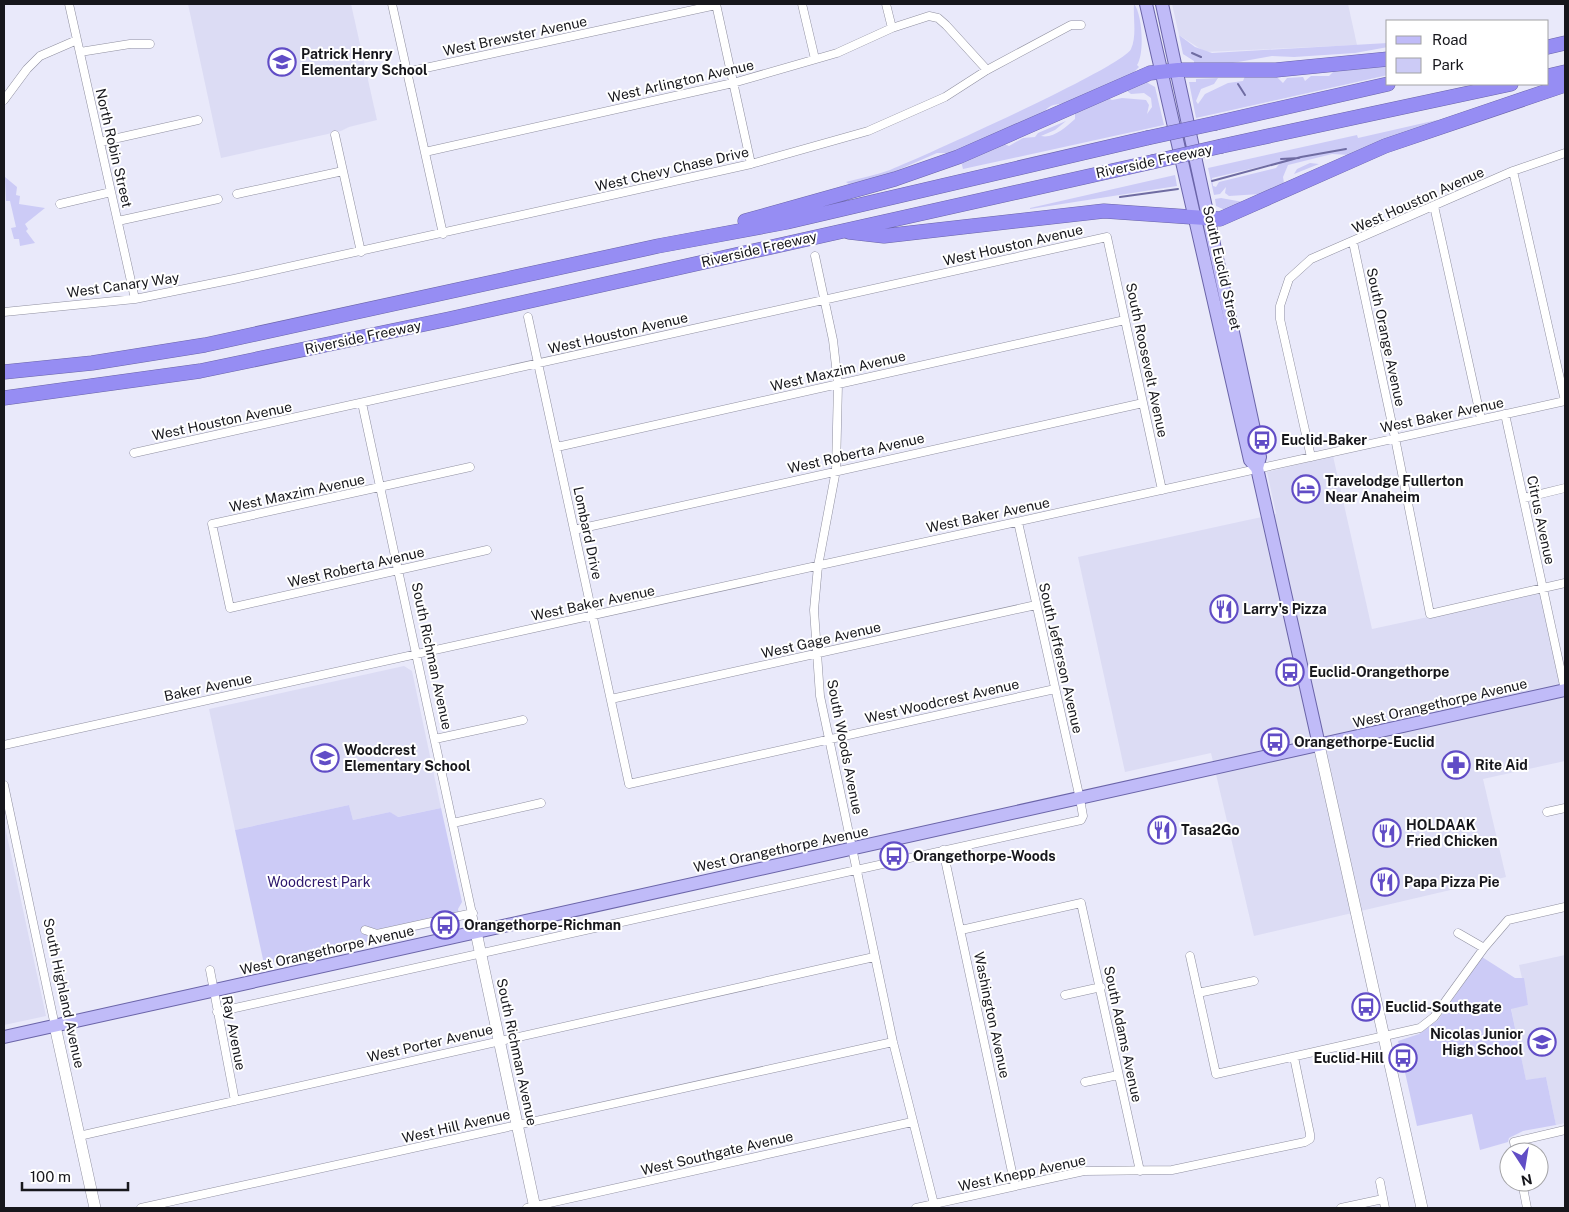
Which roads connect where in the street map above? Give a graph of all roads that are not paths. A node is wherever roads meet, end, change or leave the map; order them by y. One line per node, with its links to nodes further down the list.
1 (69, 4): 12 (street, North Robin Street)
2 (392, 4): 22 (street)
3 (716, 4): 22 (street, West Brewster Avenue); 25 (street)
4 (802, 4): 18 (street)
5 (886, 4): 9 (street)
6 (1146, 4): 21 (main road, South Euclid Street)
7 (1162, 4): 20 (main road, South Euclid Street)
8 (1081, 25): 19 (street, West Chevy Chase Drive)
9 (892, 28): 18 (street, West Arlington Avenue); 19 (street, West Arlington Avenue)
10 (1565, 36): 11 (highway)
11 (1549, 38)
12 (77, 40): 16 (street, North Robin Street); 29 (street)
13 (1565, 43): 15 (highway)
14 (150, 44): 16 (street)
15 (1549, 47)
16 (80, 52): 32 (street, North Robin Street)
17 (1386, 59): 20 (highway)
18 (815, 60): 25 (street, West Arlington Avenue)
19 (987, 70): 35 (street, West Chevy Chase Drive)
20 (1178, 70): 21 (highway); 44 (main road, South Euclid Street)
21 (1161, 71): 43 (main road, South Euclid Street); 50 (highway)
22 (407, 72): 33 (street)
23 (1565, 72): 24 (highway)
24 (1549, 76)
25 (734, 83): 33 (street, West Arlington Avenue); 35 (street)
26 (1386, 84): 50 (highway, Riverside Freeway, bridge)
27 (1505, 85): 46 (highway, Riverside Freeway, bridge)
28 (1565, 85): 44 (highway)
29 (4, 100)
30 (198, 120): 32 (street)
31 (335, 135): 36 (street)
32 (100, 142): 38 (street, North Robin Street)
33 (425, 152): 47 (street)
34 (1565, 153): 37 (street, West Houston Avenue)
35 (751, 164): 47 (street, West Chevy Chase Drive)
36 (343, 171): 39 (street); 51 (street)
37 (1514, 172): 42 (street, West Houston Avenue); 63 (street)
38 (111, 192): 41 (street); 45 (street, North Robin Street)
39 (237, 194)
40 (218, 199): 45 (street)
41 (60, 204)
42 (1434, 206): 49 (street, West Houston Avenue); 67 (street)
43 (1195, 219): 44 (highway); 46 (highway); 73 (main road, South Euclid Street)
44 (1210, 220): 73 (main road, South Euclid Street)
45 (118, 221): 54 (street, North Robin Street)
46 (838, 231): 62 (highway, Riverside Freeway)
47 (444, 234): 51 (street, West Chevy Chase Drive)
48 (1107, 237): 55 (street, West Houston Avenue); 58 (street, South Roosevelt Avenue)
49 (1352, 242): 68 (street, South Orange Avenue); 71 (street, West Houston Avenue)
50 (658, 246): 60 (highway, Riverside Freeway)
51 (361, 252): 53 (street, West Chevy Chase Drive)
52 (814, 256): 55 (street, South Woods Avenue)
53 (245, 277): 54 (street, West Canary Way)
54 (135, 298): 56 (street, West Canary Way)
55 (825, 300): 59 (street, West Houston Avenue); 61 (street, South Woods Avenue)
56 (4, 312)
57 (528, 317): 59 (street, Lombard Drive)
58 (1125, 320): 61 (street, West Maxzim Avenue); 65 (street, South Roosevelt Avenue)
59 (539, 364): 64 (street, West Houston Avenue); 69 (street, Lombard Drive)
60 (4, 372)
61 (838, 384): 69 (street, West Maxzim Avenue); 74 (street, South Woods Avenue)
62 (4, 398)
63 (1565, 400): 66 (street, West Baker Avenue)
64 (362, 403): 70 (street, West Houston Avenue); 75 (street, South Richman Avenue)
65 (1143, 403): 74 (street, West Roberta Avenue); 77 (street, South Roosevelt Avenue)
66 (1505, 414): 67 (street, West Baker Avenue); 78 (street, Citrus Avenue)
67 (1481, 419): 68 (street, West Baker Avenue)
68 (1395, 438): 71 (street, West Baker Avenue); 85 (street, South Orange Avenue)
69 (556, 447): 80 (street, Lombard Drive)
70 (134, 453)
71 (1311, 457): 73 (street, West Baker Avenue)
72 (470, 467): 75 (street, West Maxzim Avenue)
73 (1257, 468): 77 (street, West Baker Avenue); 98 (main road, South Euclid Street)
74 (836, 470): 80 (street, West Roberta Avenue); 82 (street, South Woods Avenue)
75 (381, 487): 83 (street, South Richman Avenue); 87 (street, West Maxzim Avenue)
76 (1565, 488): 78 (street)
77 (1162, 490): 79 (street, West Baker Avenue)
78 (1524, 498): 85 (street, Citrus Avenue)
79 (1018, 522): 82 (street, West Baker Avenue); 86 (street, South Jefferson Avenue)
80 (574, 530): 88 (street, Lombard Drive)
81 (487, 550): 83 (street, West Roberta Avenue)
82 (818, 566): 88 (street, West Baker Avenue); 90 (street, South Woods Avenue)
83 (398, 570): 87 (street, West Roberta Avenue); 89 (street, South Richman Avenue)
84 (1565, 583): 85 (street)
85 (1542, 589): 92 (street, Citrus Avenue)
86 (1036, 605): 90 (street, West Gage Avenue); 91 (street, South Jefferson Avenue)
87 (230, 608)
88 (593, 615): 89 (street, West Baker Avenue); 93 (street, Lombard Drive)
89 (417, 654): 95 (street, South Richman Avenue); 97 (street, Baker Avenue)
90 (817, 654): 93 (street, West Gage Avenue); 96 (street, South Woods Avenue)
91 (1055, 689): 96 (street, West Woodcrest Avenue); 101 (street, South Jefferson Avenue)
92 (1565, 690): 98 (main road, West Orangethorpe Avenue)
93 (611, 699): 100 (street, Lombard Drive)
94 (523, 720): 95 (street)
95 (435, 739): 105 (street, South Richman Avenue)
96 (829, 740): 100 (street, West Woodcrest Avenue); 106 (street, South Woods Avenue)
97 (4, 745)
98 (1319, 745): 101 (main road, West Orangethorpe Avenue); 127 (main road, South Euclid Street)
99 (4, 784): 126 (street, South Highland Avenue)
100 (629, 784)
101 (1080, 799): 106 (main road, West Orangethorpe Avenue); 107 (street, South Jefferson Avenue)
102 (541, 803): 105 (street)
103 (1565, 808): 104 (street)
104 (1547, 812)
105 (453, 823): 110 (street, South Richman Avenue)
106 (852, 849): 108 (street, South Woods Avenue); 113 (main road, West Orangethorpe Avenue)
107 (943, 850): 108 (street); 112 (street, Washington Avenue)
108 (856, 870): 116 (street); 118 (street, South Woods Avenue)
109 (1565, 907): 115 (street)
110 (473, 913): 111 (street); 113 (street, South Richman Avenue)
111 (365, 930)
112 (961, 930): 121 (street, South Adams Avenue); 142 (street, Washington Avenue)
113 (476, 932): 116 (main road, South Richman Avenue); 122 (main road, West Orangethorpe Avenue)
114 (1458, 933): 115 (street)
115 (1484, 948): 127 (street)
116 (480, 953): 125 (street); 129 (main road, South Richman Avenue)
117 (1190, 956): 123 (street)
118 (874, 957): 129 (street, West Porter Avenue); 130 (street, South Woods Avenue)
119 (210, 970): 122 (street, Ray Avenue)
120 (1254, 981): 123 (street)
121 (1101, 987): 124 (street); 132 (street, South Adams Avenue)
122 (214, 991): 125 (street, Ray Avenue); 126 (main road, West Orangethorpe Avenue)
123 (1198, 993): 131 (street)
124 (1064, 995)
125 (217, 1012): 134 (street, Ray Avenue)
126 (55, 1026): 128 (main road, West Orangethorpe Avenue); 138 (main road, South Highland Avenue)
127 (1384, 1037): 131 (street); 152 (main road, South Euclid Street)
128 (4, 1038)
129 (500, 1040): 134 (street, West Porter Avenue); 136 (main road, South Richman Avenue)
130 (893, 1042): 135 (street, South Woods Avenue); 136 (street, West Hill Avenue)
131 (1294, 1057): 140 (street, West Knepp Avenue)
132 (1118, 1076): 133 (street); 140 (street, South Adams Avenue)
133 (1085, 1082)
134 (235, 1101): 138 (street, West Porter Avenue)
135 (912, 1122): 145 (street, South Woods Avenue); 148 (street, West Southgate Avenue)
136 (517, 1125): 147 (street, West Hill Avenue); 148 (main road, South Richman Avenue)
137 (1565, 1130): 139 (street)
138 (79, 1136): 146 (main road, South Highland Avenue)
139 (1514, 1142)
140 (1140, 1171): 142 (street, West Knepp Avenue)
141 (1380, 1182): 144 (street)
142 (1015, 1186): 145 (street, West Knepp Avenue)
143 (1524, 1192): 153 (street)
144 (1383, 1199): 150 (street); 151 (street)
145 (934, 1206): 149 (street, West Knepp Avenue)
146 (95, 1208)
147 (141, 1208)
148 (532, 1208)
149 (916, 1208)
150 (1341, 1208)
151 (1386, 1208)
152 (1422, 1208)
153 (1528, 1208)

